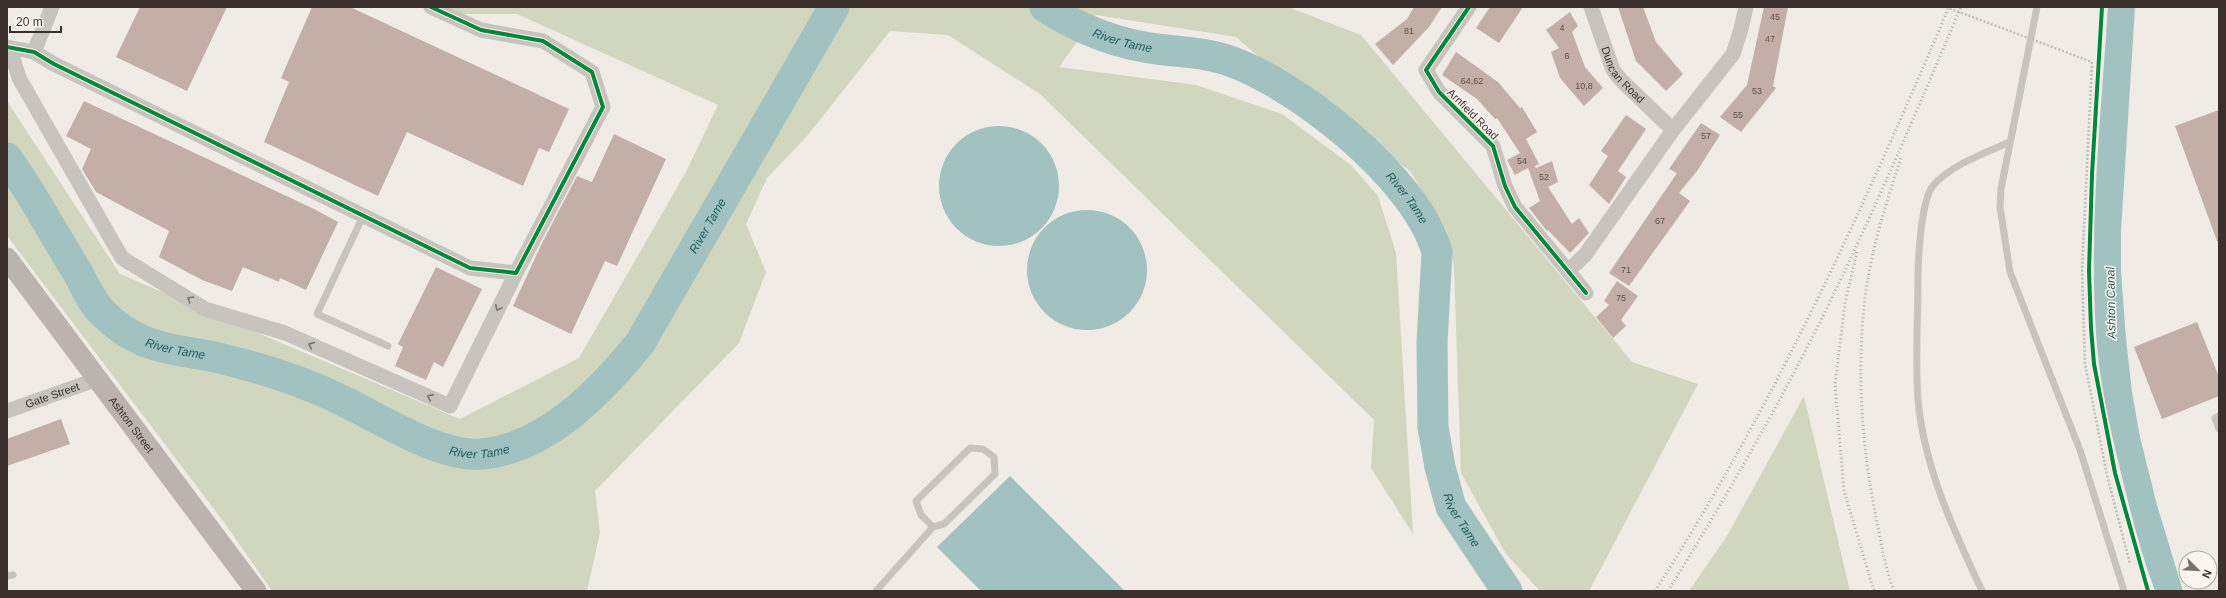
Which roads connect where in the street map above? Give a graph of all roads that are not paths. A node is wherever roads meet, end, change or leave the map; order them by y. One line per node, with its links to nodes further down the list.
1 (52, 7): 8 (street)
2 (430, 7): 14 (street)
3 (1469, 7): 13 (street, Arnfield Road)
4 (1591, 7): 9 (street, Duncan Road)
5 (1746, 7): 9 (street)
6 (2037, 7): 10 (lane)
7 (8, 48): 8 (street); 14 (street, one-way to 7)
8 (34, 52): 11 (street)
9 (1673, 130): 13 (street)
10 (2010, 142): 24 (lane); 25 (lane)
11 (363, 216): 14 (street); 16 (lane)
12 (7, 258): 17 (main road, Ashton Street)
13 (1568, 271): 15 (street, Arnfield Road)
14 (516, 273)
15 (1586, 293)
16 (388, 346)
17 (98, 379): 18 (street, Gate Street); 22 (main road, Ashton Street)
18 (7, 411)
19 (2219, 416): 20 (lane)
20 (2219, 430)
21 (933, 528): 21 (lane); 23 (lane)
22 (256, 591)
23 (876, 591)
24 (1982, 591)
25 (2124, 591)

